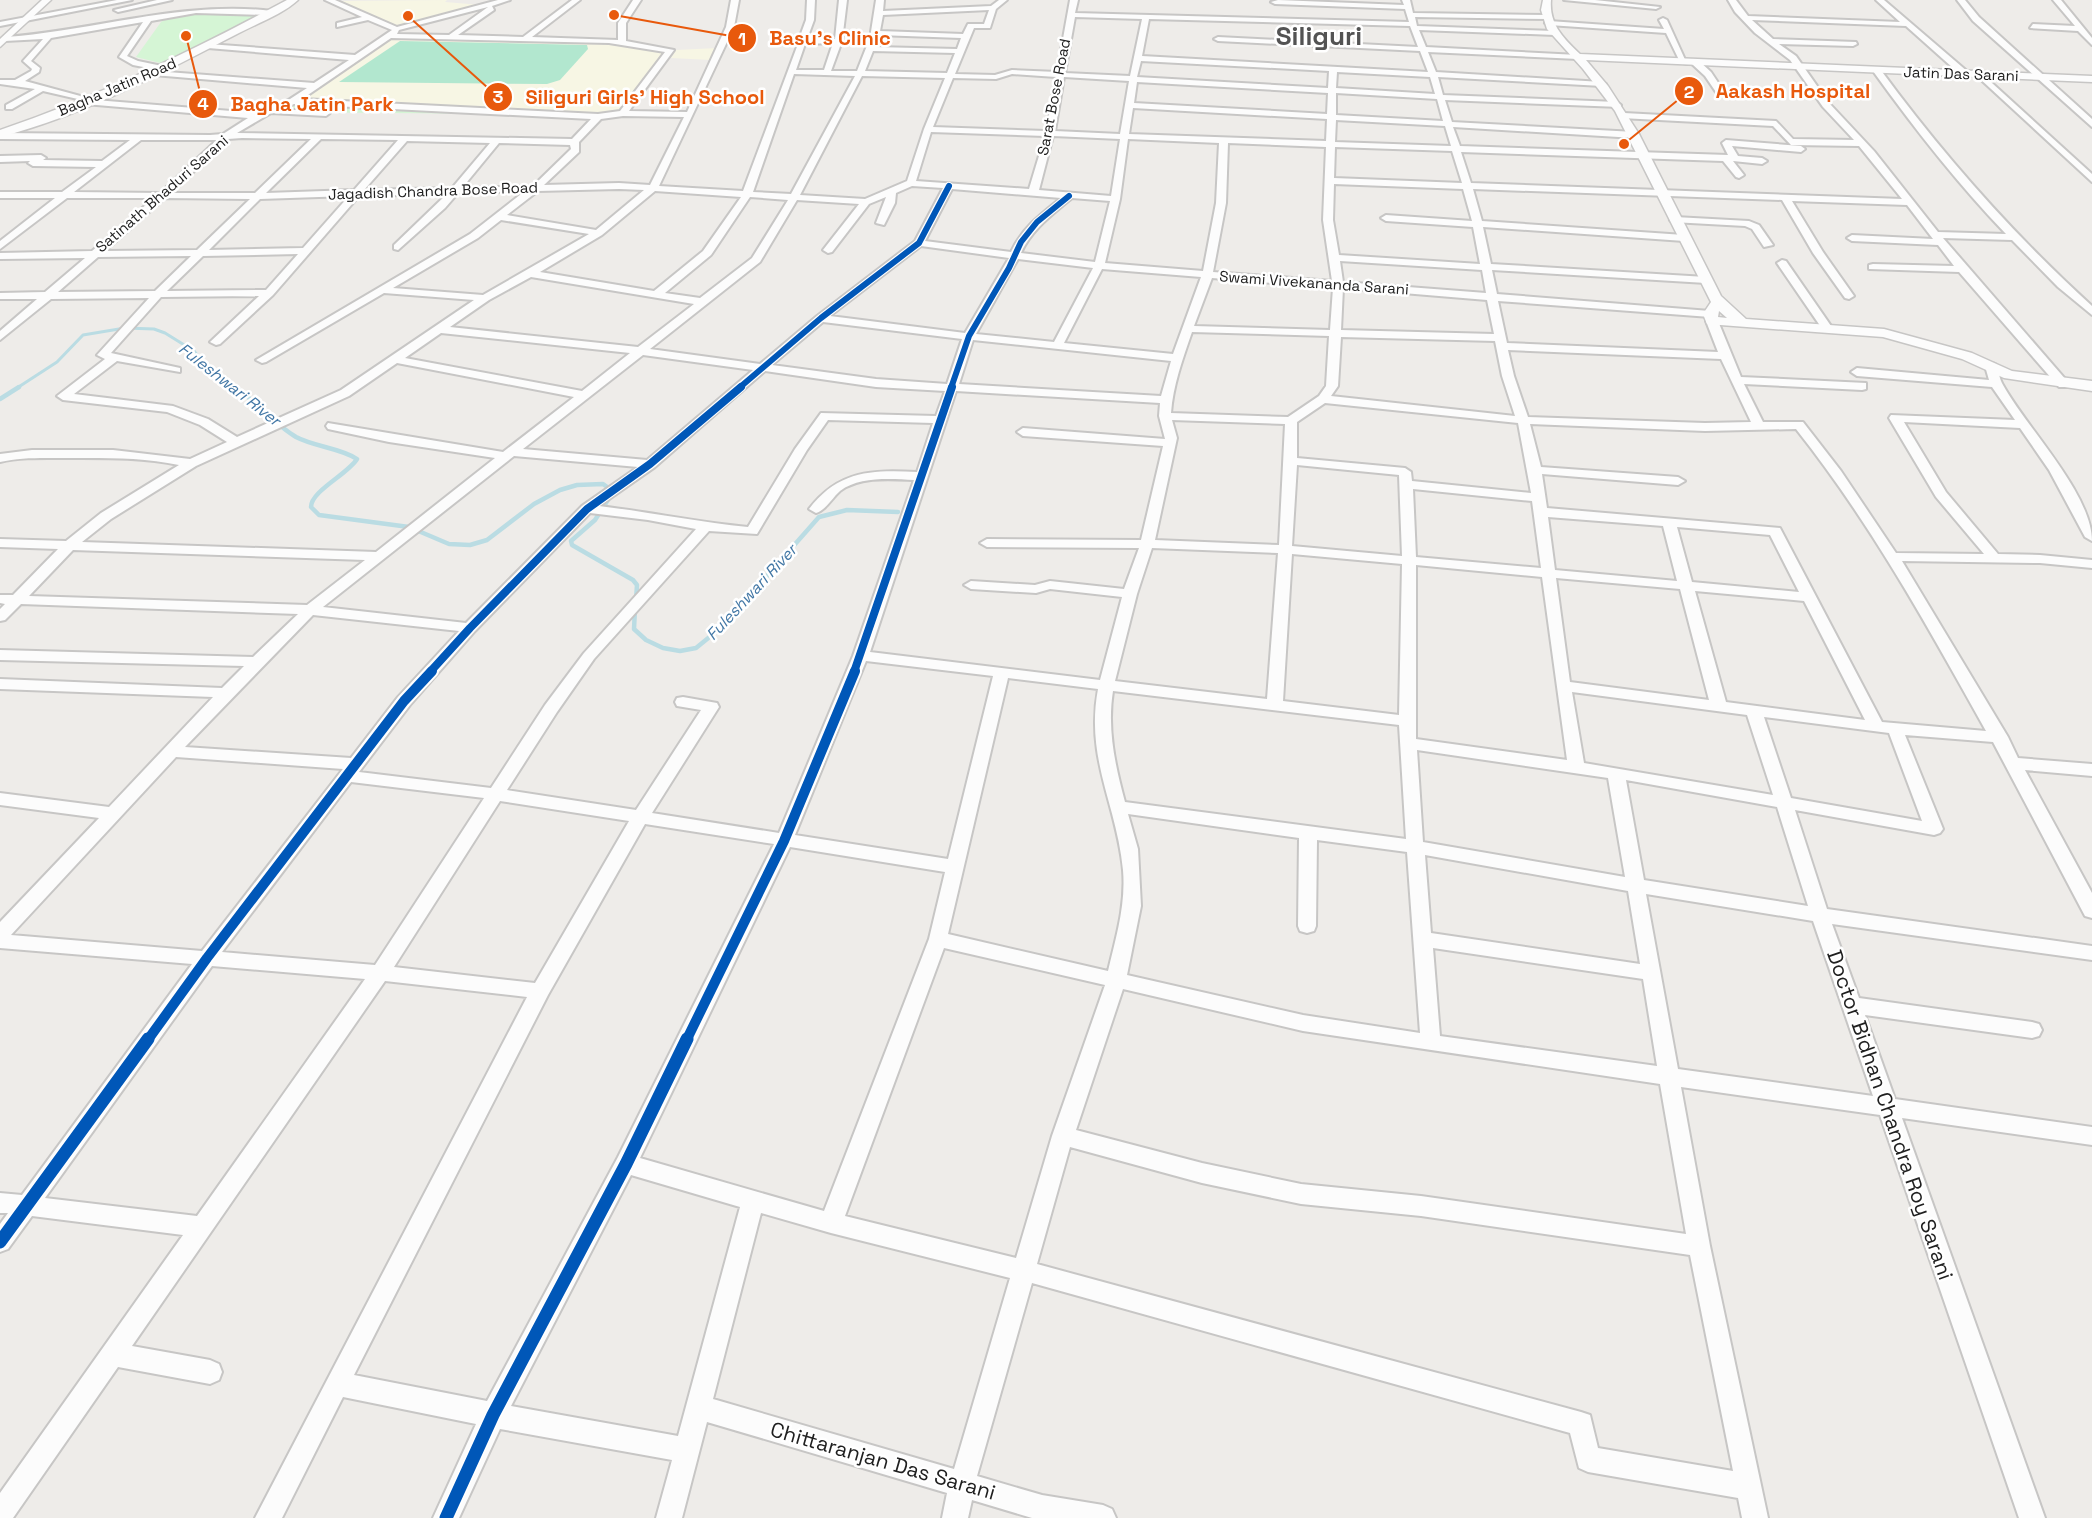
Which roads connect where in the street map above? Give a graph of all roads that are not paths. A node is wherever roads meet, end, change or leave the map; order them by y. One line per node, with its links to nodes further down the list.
1 (47, 0): 26 (street)
2 (84, 0): 26 (street)
3 (128, 0): 35 (street)
4 (168, 0): 39 (street)
5 (294, 0): 28 (street, Bagha Jatin Road)
6 (329, 0): 33 (street)
7 (576, 0): 54 (street)
8 (637, 0): 56 (street)
9 (735, 0): 106 (street)
10 (811, 0): 60 (street)
11 (843, 0): 61 (street)
12 (880, 0): 29 (street)
13 (946, 0): 27 (street)
14 (1003, 0): 25 (street)
15 (1074, 0): 31 (street, Sarat Bose Road)
16 (1547, 0): 41 (street)
17 (1568, 0): 24 (street)
18 (1732, 0): 34 (street)
19 (1880, 0): 42 (street)
20 (1961, 0): 85 (street)
21 (2057, 0): 45 (street)
22 (503, 1): 48 (street); 53 (street)
23 (1275, 1): 32 (street); 38 (street)
24 (1655, 3): 47 (street)
25 (993, 8): 27 (street); 51 (street)
26 (38, 9): 35 (street)
27 (947, 10): 29 (street)
28 (269, 13): 36 (street); 64 (street, Bagha Jatin Road)
29 (881, 13): 49 (street)
30 (1142, 14): 31 (street); 37 (street); 70 (street)
31 (1070, 15): 82 (street, Sarat Bose Road)
32 (1410, 15): 38 (street); 41 (street); 41 (street); 66 (street)
33 (369, 17): 43 (street); 48 (street)
34 (1746, 18): 42 (street); 58 (street)
35 (26, 19): 40 (street); 52 (street)
36 (149, 19): 50 (street); 75 (street)
37 (1217, 19): 38 (street); 55 (street)
38 (1274, 21): 57 (street)
39 (52, 23)
40 (0, 24)
41 (1550, 24): 47 (street); 68 (street)
42 (1906, 24): 81 (street)
43 (340, 25)
44 (2033, 26): 45 (street)
45 (2077, 26): 46 (street); 62 (street)
46 (2092, 26)
47 (1667, 31): 72 (street)
48 (393, 33): 53 (street); 69 (street, Satinath Bhaduri Sarani)
49 (875, 33): 51 (street); 65 (street)
50 (49, 36): 52 (street); 89 (street)
51 (966, 36): 67 (street)
52 (2, 38)
53 (450, 38): 54 (street)
54 (525, 39): 56 (street)
55 (1218, 39): 57 (street); 71 (street)
56 (622, 41): 102 (street)
57 (1273, 41): 66 (street)
58 (1772, 41): 63 (street); 73 (street)
59 (778, 42): 60 (street)
60 (802, 42): 61 (street); 77 (street)
61 (838, 42): 78 (street)
62 (2092, 43)
63 (1853, 44)
64 (208, 46): 69 (street); 75 (street, Bagha Jatin Road)
65 (869, 49): 67 (street); 79 (street)
66 (1423, 49): 68 (street); 80 (street)
67 (958, 51): 84 (street)
68 (1578, 57): 72 (street, Jatin Das Sarani); 90 (street)
69 (358, 58): 91 (street, Satinath Bhaduri Sarani)
70 (1136, 58): 71 (street); 86 (street)
71 (1220, 62): 74 (street)
72 (1689, 62): 73 (street, Jatin Das Sarani); 94 (street)
73 (1800, 68): 76 (street, Jatin Das Sarani); 126 (street)
74 (1333, 69): 80 (street); 93 (street)
75 (159, 71): 91 (street); 96 (street, Bagha Jatin Road)
76 (1877, 71): 81 (street, Jatin Das Sarani); 165 (street)
77 (792, 72): 78 (street); 147 (street)
78 (827, 72): 79 (street)
79 (859, 74): 84 (street); 154 (street)
80 (1433, 74): 90 (street); 95 (street)
81 (1965, 74): 83 (street, Jatin Das Sarani)
82 (1059, 75): 84 (street); 86 (street); 113 (street, Sarat Bose Road)
83 (1981, 75): 85 (street, Jatin Das Sarani); 136 (street)
84 (948, 76): 112 (street)
85 (2039, 77): 87 (street, Jatin Das Sarani); 111 (street)
86 (1132, 79): 93 (street); 98 (street)
87 (2092, 79)
88 (0, 81): 89 (street)
89 (18, 82): 92 (street)
90 (1602, 84): 99 (street)
91 (316, 86): 97 (street, Satinath Bhaduri Sarani)
92 (42, 88): 96 (street); 100 (street)
93 (1333, 91): 95 (street); 109 (street)
94 (1721, 93)
95 (1440, 97): 99 (street); 110 (street)
96 (88, 101): 103 (street); 114 (street, Bagha Jatin Road)
97 (293, 101): 101 (street); 103 (street, Satinath Bhaduri Sarani)
98 (1129, 105): 109 (street); 119 (street)
99 (1617, 105): 107 (street)
100 (9, 107)
101 (521, 113): 105 (street); 108 (street)
102 (623, 113): 106 (street); 108 (street)
103 (261, 114): 104 (street); 117 (street, Satinath Bhaduri Sarani)
104 (334, 114)
105 (346, 114)
106 (690, 115): 142 (street)
107 (1624, 116): 115 (street); 126 (street)
108 (598, 117): 124 (street)
109 (1332, 117): 110 (street); 125 (street)
110 (1447, 123): 115 (street); 127 (street)
111 (2092, 124)
112 (928, 129): 113 (street); 138 (street)
113 (1050, 133): 119 (street); 148 (street, Sarat Bose Road)
114 (0, 135): 116 (street)
115 (1635, 135): 130 (street)
116 (72, 136): 120 (street); 128 (street)
117 (226, 136): 118 (street); 120 (street); 153 (street, Satinath Bhaduri Sarani)
118 (319, 136): 121 (street); 151 (street)
119 (1125, 136): 122 (street); 156 (street)
120 (139, 137): 134 (street)
121 (405, 138): 123 (street); 146 (street)
122 (1224, 139): 125 (street); 186 (street)
123 (497, 140): 124 (street); 143 (street)
124 (574, 142): 141 (street)
125 (1331, 142): 127 (street); 137 (street)
126 (1862, 143): 129 (street)
127 (1455, 147): 130 (street); 139 (street)
128 (48, 152): 132 (street); 134 (street)
129 (1871, 153): 131 (street); 158 (street)
130 (1645, 155): 131 (street); 145 (street)
131 (1730, 158): 133 (street); 135 (street)
132 (0, 159)
133 (1762, 161)
134 (104, 164): 150 (street)
135 (1738, 175)
136 (2092, 179)
137 (1330, 181): 139 (street); 179 (street)
138 (911, 183): 140 (street); 144 (street)
139 (1467, 185): 145 (street); 163 (street)
140 (950, 186): 148 (street); 169 (street)
141 (537, 187): 142 (street, Jagadish Chandra Bose Road); 143 (street, Jagadish Chandra Bose Road); 159 (street)
142 (654, 187): 147 (street, Jagadish Chandra Bose Road); 164 (street)
143 (456, 190): 146 (street, Jagadish Chandra Bose Road); 172 (street)
144 (891, 192): 157 (street); 162 (street)
145 (1662, 192): 155 (street); 161 (street)
146 (357, 193): 151 (street, Jagadish Chandra Bose Road); 174 (street)
147 (747, 194): 154 (street, Jagadish Chandra Bose Road); 192 (street)
148 (1033, 194): 152 (street)
149 (0, 195): 150 (street, Jagadish Chandra Bose Road)
150 (63, 196): 153 (street, Jagadish Chandra Bose Road); 171 (street)
151 (257, 196): 153 (street, Jagadish Chandra Bose Road); 175 (street)
152 (1069, 196): 156 (street); 177 (street)
153 (161, 197): 176 (street, Satinath Bhaduri Sarani)
154 (794, 197): 157 (street, Jagadish Chandra Bose Road); 199 (street)
155 (1785, 197): 158 (street); 196 (street)
156 (1115, 199): 181 (street)
157 (866, 202): 173 (street)
158 (1910, 202): 168 (street)
159 (502, 217): 164 (street); 189 (street)
160 (1386, 218): 163 (street)
161 (1675, 220): 166 (street); 170 (street)
162 (881, 224)
163 (1478, 226): 166 (street); 182 (street)
164 (598, 232): 185 (street)
165 (2013, 237): 168 (street); 200 (street)
166 (1684, 238): 187 (street)
167 (1852, 238): 168 (street)
168 (1938, 238): 184 (street)
169 (919, 243): 177 (street, Swami Vivekananda Sarani); 201 (street)
170 (1768, 245)
171 (0, 246)
172 (398, 247)
173 (828, 250)
174 (306, 251): 175 (street); 190 (street)
175 (199, 253): 176 (street); 191 (street)
176 (93, 255): 178 (street); 194 (street, Satinath Bhaduri Sarani)
177 (1015, 255): 181 (street, Swami Vivekananda Sarani); 208 (street)
178 (0, 256)
179 (1335, 258): 182 (street); 188 (street)
180 (1782, 263): 204 (street)
181 (1099, 266): 186 (street, Swami Vivekananda Sarani); 212 (street)
182 (1485, 267): 187 (street); 195 (street)
183 (1873, 267): 184 (street)
184 (1962, 269): 225 (street)
185 (529, 273): 192 (street); 197 (street)
186 (1207, 276): 188 (street, Swami Vivekananda Sarani); 206 (street)
187 (1707, 280): 198 (street)
188 (1338, 285): 195 (street, Swami Vivekananda Sarani); 207 (street)
189 (382, 290): 197 (street); 218 (street)
190 (269, 293): 191 (street); 210 (street)
191 (158, 294): 194 (street); 215 (street)
192 (657, 294): 199 (street)
193 (0, 296): 194 (street)
194 (46, 296): 209 (street, Satinath Bhaduri Sarani)
195 (1491, 296): 202 (street, Swami Vivekananda Sarani); 211 (street)
196 (1849, 296)
197 (485, 298): 205 (street)
198 (1718, 302): 202 (street); 203 (street)
199 (703, 303): 213 (street)
200 (2092, 312)
201 (821, 318): 208 (street); 220 (street)
202 (1711, 318): 203 (street); 214 (street)
203 (1742, 323): 204 (street)
204 (1827, 328): 219 (street)
205 (438, 329): 213 (street); 217 (street)
206 (1188, 329): 207 (street); 216 (street)
207 (1336, 334): 211 (street); 230 (street)
208 (969, 336): 212 (street); 228 (street)
209 (0, 338)
210 (216, 342)
211 (1502, 342): 214 (street); 234 (street)
212 (1057, 346): 216 (street)
213 (641, 351): 220 (street); 229 (street)
214 (1725, 356): 223 (street)
215 (115, 357): 221 (street); 240 (street)
216 (1177, 358): 231 (street)
217 (394, 359): 229 (street); 240 (street)
218 (262, 360)
219 (1990, 366): 224 (street); 225 (street)
220 (765, 368): 228 (street); 246 (street)
221 (176, 370)
222 (1857, 372): 224 (street)
223 (1736, 380): 226 (street); 237 (street)
224 (1996, 384): 236 (street)
225 (2063, 384): 227 (street)
226 (1862, 386)
227 (2092, 386)
228 (949, 388): 231 (street); 233 (street)
229 (585, 395): 242 (street)
230 (1323, 399): 234 (street); 235 (street)
231 (1166, 400): 232 (street)
232 (1165, 416): 235 (street); 241 (street)
233 (941, 420): 248 (street); 255 (street)
234 (1523, 420): 237 (street); 247 (street)
235 (1291, 421): 244 (street)
236 (2022, 424): 256 (street); 264 (street)
237 (1758, 425): 263 (street)
238 (332, 426): 242 (street)
239 (1023, 432): 241 (street)
240 (236, 442): 245 (street)
241 (1170, 443): 260 (street)
242 (507, 454): 246 (street); 262 (street)
243 (0, 458): 245 (street)
244 (1291, 460): 250 (street); 261 (street)
245 (191, 463): 259 (street)
246 (650, 464): 252 (street)
247 (1535, 470): 249 (street); 251 (street)
248 (923, 476): 253 (street); 278 (street)
249 (1678, 482)
250 (1406, 484): 251 (street); 265 (street)
251 (1540, 505): 254 (street); 267 (street)
252 (594, 507): 255 (street); 276 (street)
253 (816, 509)
254 (1669, 524): 269 (street); 271 (street)
255 (706, 528): 300 (street)
256 (2091, 533)
257 (0, 543): 259 (street)
258 (987, 543): 260 (street)
259 (71, 544): 262 (street); 273 (street)
260 (1147, 544): 261 (street); 270 (street)
261 (1284, 549): 265 (street); 286 (street)
262 (378, 556): 274 (street)
263 (1893, 557): 264 (street); 292 (street)
264 (1995, 558): 266 (street)
265 (1409, 561): 267 (street); 289 (street)
266 (2092, 564)
267 (1550, 575): 269 (street); 283 (street)
268 (971, 585): 270 (street)
269 (1688, 587): 271 (street); 287 (street)
270 (1130, 594): 282 (street)
271 (1809, 597): 290 (street)
272 (0, 600): 273 (street)
273 (15, 600): 274 (street); 275 (street)
274 (310, 610): 276 (street); 279 (street)
275 (0, 617)
276 (470, 628): 297 (street)
277 (0, 655): 279 (street)
278 (861, 656): 280 (street); 307 (street)
279 (257, 662): 284 (street)
280 (1001, 674): 282 (street); 309 (street)
281 (0, 684): 284 (street)
282 (1106, 686): 286 (street); 303 (street)
283 (1563, 686): 287 (street); 296 (street)
284 (226, 693): 294 (street)
285 (683, 702): 305 (street)
286 (1275, 705): 289 (street)
287 (1719, 706): 288 (street)
288 (1754, 711): 290 (street); 302 (street, Doctor Bidhan Chandra Roy Sarani)
289 (1407, 721): 293 (street)
290 (1876, 726): 291 (street)
291 (1895, 729): 292 (street); 302 (street)
292 (2000, 737): 295 (street)
293 (1410, 744): 296 (street); 308 (street)
294 (170, 751): 297 (street); 304 (street)
295 (2013, 763): 298 (street); 311 (street)
296 (1576, 767): 299 (street)
297 (350, 770): 300 (street); 319 (street)
298 (2092, 770)
299 (1616, 773): 302 (street); 310 (street)
300 (496, 794): 305 (street); 320 (street)
301 (0, 799): 304 (street)
302 (1784, 802): 312 (street, Doctor Bidhan Chandra Roy Sarani)
303 (1117, 807): 306 (street); 322 (street)
304 (113, 814): 314 (street)
305 (640, 817): 307 (street); 323 (street)
306 (1308, 834): 308 (street); 313 (street)
307 (784, 841): 309 (street); 331 (street)
308 (1415, 847): 310 (street); 316 (street)
309 (956, 867): 315 (street)
310 (1635, 884): 312 (street); 321 (street)
311 (2092, 911)
312 (1820, 915): 318 (street); 324 (street, Doctor Bidhan Chandra Roy Sarani)
313 (1307, 926)
314 (0, 934)
315 (938, 939): 322 (street); 335 (street)
316 (1422, 939): 321 (street); 326 (street)
317 (0, 940): 319 (street)
318 (2092, 953)
319 (207, 958): 320 (street); 334 (street)
320 (380, 973): 323 (street); 336 (street)
321 (1650, 973): 327 (street)
322 (1116, 980): 326 (street); 329 (street)
323 (540, 991): 342 (street)
324 (1852, 1005): 325 (street); 328 (street, Doctor Bidhan Chandra Roy Sarani)
325 (2032, 1030)
326 (1431, 1043): 327 (street)
327 (1669, 1076): 328 (street); 338 (street)
328 (1888, 1108): 330 (street); 356 (street, Doctor Bidhan Chandra Roy Sarani)
329 (1063, 1136): 338 (street); 339 (street)
330 (2092, 1136)
331 (626, 1164): 332 (street); 344 (street)
332 (753, 1200): 335 (street); 343 (street)
333 (0, 1203): 334 (street)
334 (26, 1205): 336 (street); 337 (street)
335 (831, 1223): 339 (street)
336 (202, 1227): 340 (street)
337 (0, 1242)
338 (1700, 1246): 347 (street)
339 (1022, 1270): 346 (street); 347 (street)
340 (112, 1354): 341 (street); 349 (street)
341 (210, 1371)
342 (338, 1384): 344 (street); 350 (street)
343 (699, 1407): 345 (street); 346 (street, Chittaranjan Das Sarani)
344 (493, 1415): 345 (street); 351 (street)
345 (686, 1450): 352 (street)
346 (962, 1484): 348 (street, Chittaranjan Das Sarani); 353 (street)
347 (1749, 1487): 355 (street)
348 (1042, 1513): 354 (street, Chittaranjan Das Sarani)
349 (0, 1515)
350 (268, 1518)
351 (446, 1518)
352 (669, 1518)
353 (955, 1518)
354 (1103, 1518)
355 (1755, 1518)
356 (2032, 1518)

